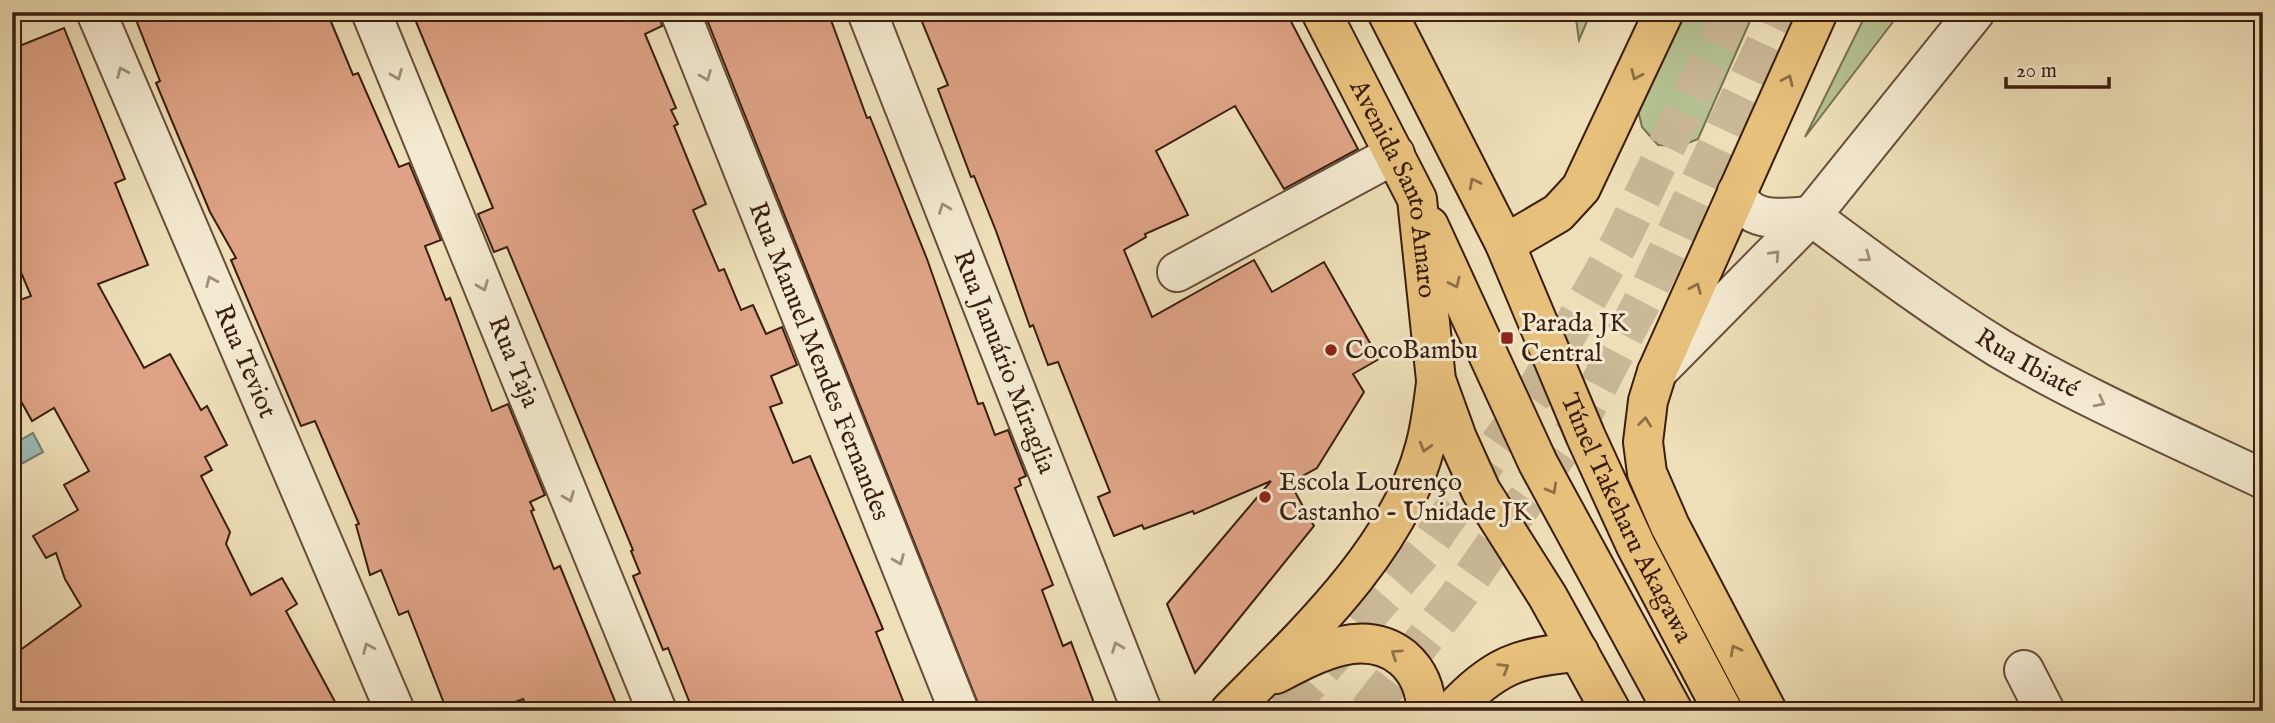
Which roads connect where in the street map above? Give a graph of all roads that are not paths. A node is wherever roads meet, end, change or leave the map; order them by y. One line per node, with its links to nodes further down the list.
1 (96, 12): 23 (street, Rua Teviot, one-way to 1)
2 (371, 12): 24 (street, Rua Taja, one-way to 24)
3 (680, 12): 25 (street, Rua Manuel Mendes Fernandes, one-way to 25)
4 (867, 12): 26 (street, Rua Januário Miraglia, one-way to 4)
5 (1321, 12): 10 (main road, Avenida Santo Amaro)
6 (1387, 12): 14 (main road, one-way to 6)
7 (1664, 12): 14 (main road, one-way to 14)
8 (1818, 12): 11 (main road, one-way to 8)
9 (1975, 12): 13 (street)
10 (1395, 154): 12 (main road, Avenida Santo Amaro); 15 (street)
11 (1737, 192): 13 (street); 16 (main road, one-way to 11)
12 (1417, 199): 17 (main road, Avenida Santo Amaro); 30 (main road, Túnel Takeharu Akagawa, one-way to 30)
13 (1811, 216): 16 (street, one-way to 13); 18 (street, Rua Ibiaté, one-way to 18)
14 (1505, 244): 31 (main road, Túnel Takeharu Akagawa)
15 (1177, 272)
16 (1657, 372): 32 (main road, one-way to 16)
17 (1436, 380): 19 (main road, Avenida Santo Amaro); 21 (main road, one-way to 21)
18 (2263, 479)
19 (1579, 652): 28 (main road, one-way to 19); 29 (main road, Avenida Santo Amaro)
20 (2024, 670): 22 (street)
21 (1242, 698): 27 (main road, one-way to 21)
22 (2039, 709)
23 (395, 711)
24 (657, 711)
25 (959, 711)
26 (1142, 711)
27 (1426, 711)
28 (1452, 711)
29 (1611, 711)
30 (1674, 711)
31 (1723, 711)
32 (1767, 711)

